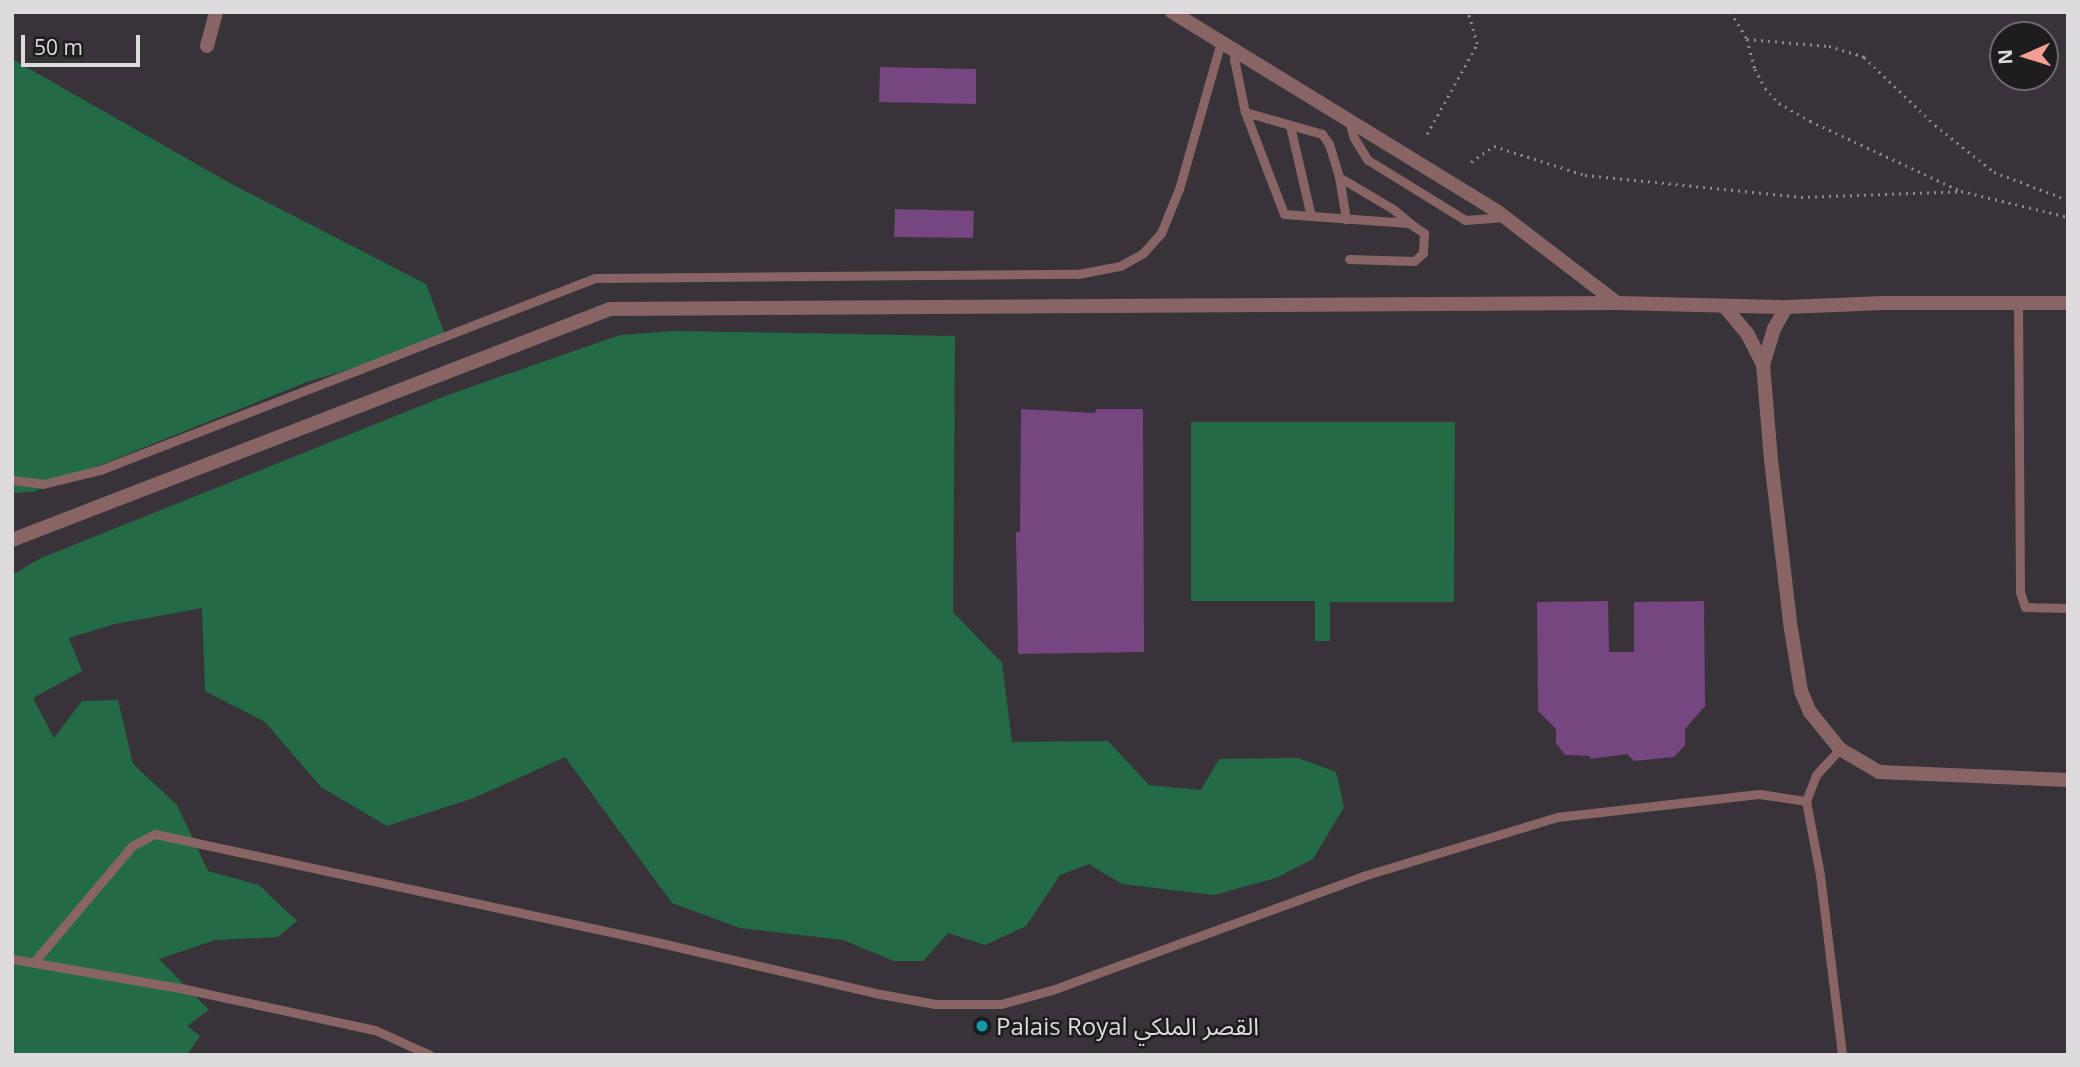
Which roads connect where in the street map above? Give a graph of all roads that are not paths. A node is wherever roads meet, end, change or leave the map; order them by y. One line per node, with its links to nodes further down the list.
1 (216, 12): 4 (street)
2 (1172, 12): 3 (street)
3 (1221, 42): 5 (street); 21 (lane)
4 (207, 46)
5 (1235, 52): 6 (lane); 7 (street)
6 (1245, 112): 8 (lane); 10 (lane)
7 (1348, 120): 11 (street); 11 (lane)
8 (1290, 126): 9 (lane); 10 (lane)
9 (1339, 177): 12 (lane); 13 (lane)
10 (1311, 216): 12 (lane)
11 (1505, 217): 15 (street)
12 (1346, 219): 13 (lane)
13 (1414, 226): 14 (lane)
14 (1349, 259)
15 (1617, 303): 18 (street); 22 (street)
16 (2018, 303): 17 (street); 19 (street); 23 (lane)
17 (2068, 303)
18 (1724, 306): 19 (street); 20 (street)
19 (1786, 307): 20 (street)
20 (1763, 365): 24 (street)
21 (12, 480)
22 (12, 540)
23 (2068, 608)
24 (1840, 749): 25 (street); 26 (lane)
25 (2068, 780)
26 (1806, 801): 28 (lane); 30 (lane)
27 (12, 959): 28 (lane)
28 (34, 962): 29 (lane)
29 (430, 1055)
30 (1842, 1055)

